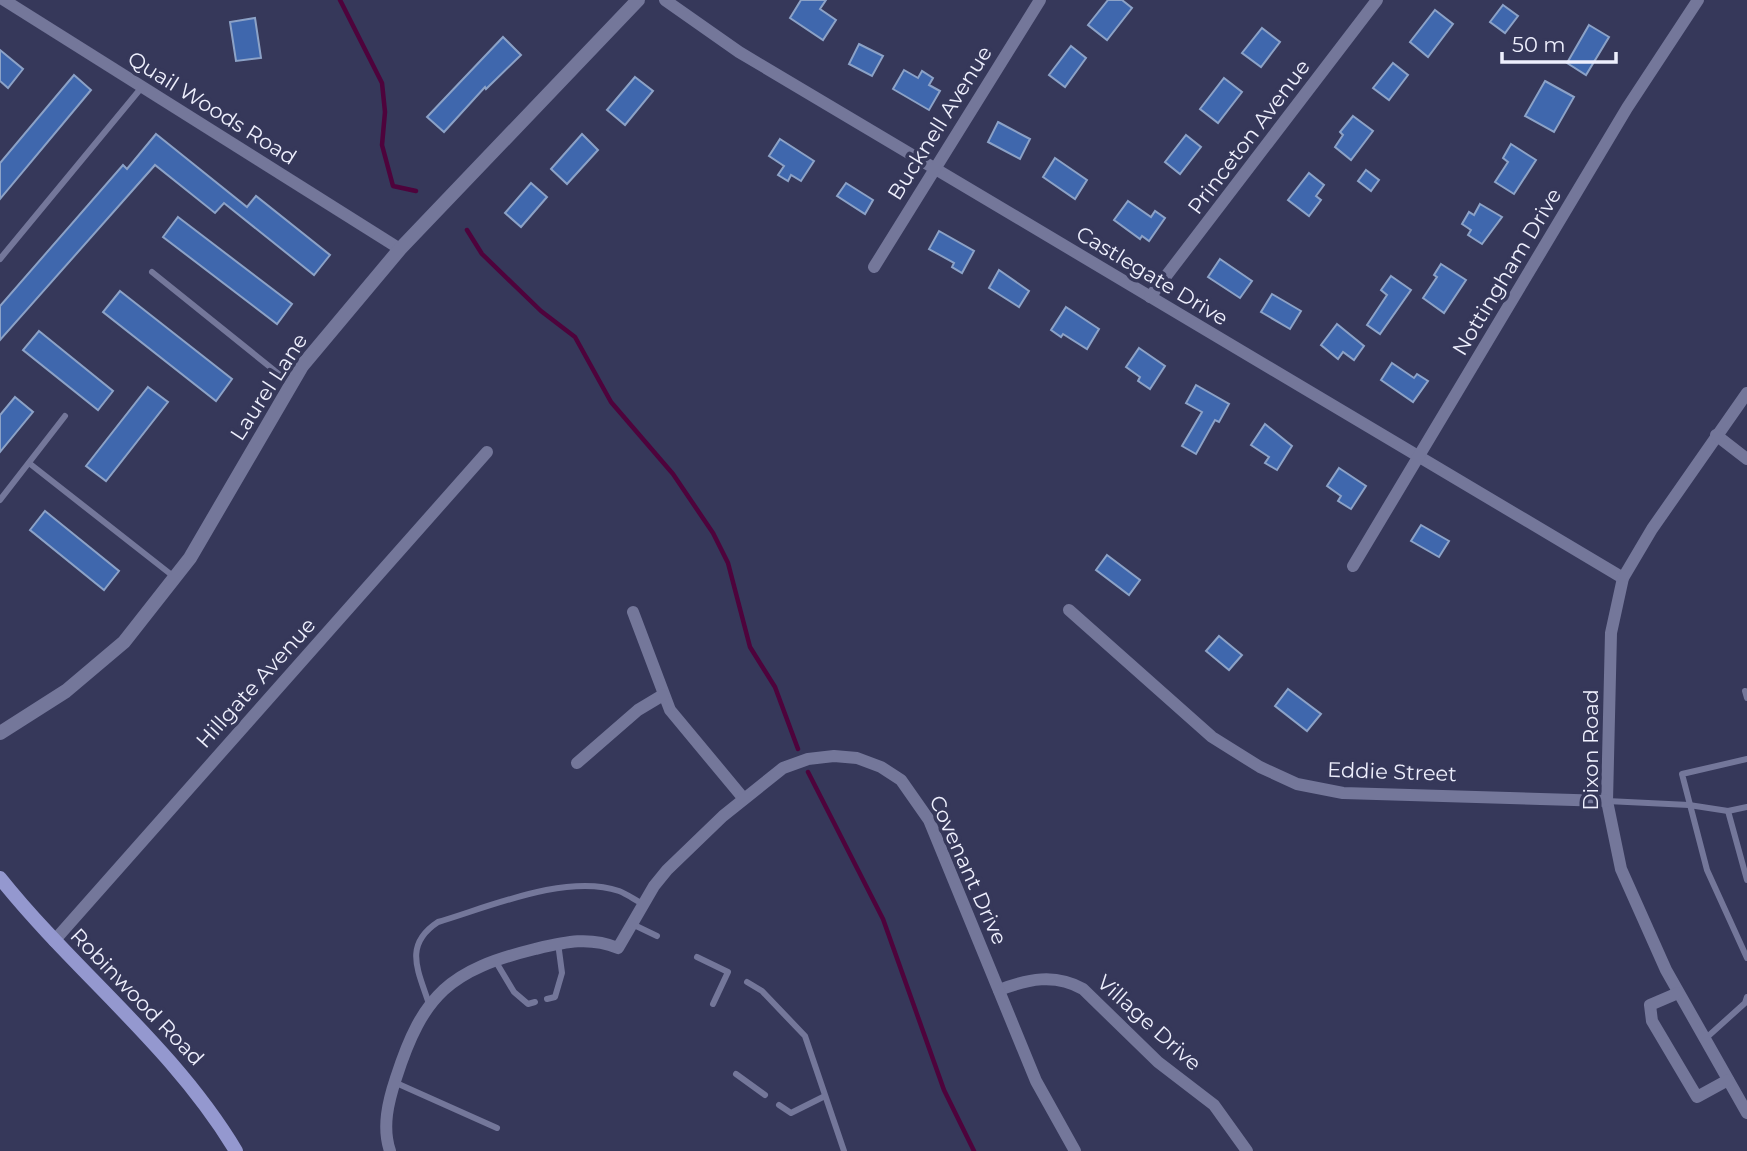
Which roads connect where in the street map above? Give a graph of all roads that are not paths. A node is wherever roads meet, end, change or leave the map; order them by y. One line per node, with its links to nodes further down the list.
1 (4, 0): 7 (street, Quail Woods Road)
2 (638, 0): 9 (street, Laurel Lane)
3 (665, 0): 8 (street, Castlegate Drive)
4 (1040, 0): 8 (street, Bucknell Avenue)
5 (1377, 0): 13 (street, Princeton Avenue)
6 (1698, 0): 19 (street, Nottingham Drive)
7 (142, 87): 9 (street, Quail Woods Road); 10 (lane)
8 (934, 169): 11 (street, Bucknell Avenue); 13 (street, Castlegate Drive)
9 (400, 249): 14 (street, Laurel Lane)
10 (0, 259)
11 (874, 267)
12 (152, 272): 14 (lane)
13 (1150, 297): 19 (street, Castlegate Drive)
14 (292, 384): 24 (street, Laurel Lane)
15 (1747, 393): 17 (street, Dixon Road)
16 (65, 416): 21 (lane)
17 (1716, 435): 20 (street); 25 (street, Dixon Road)
18 (486, 452): 42 (street, Hillgate Avenue)
19 (1419, 458): 23 (street, Nottingham Drive); 25 (street, Castlegate Drive)
20 (1747, 459)
21 (29, 463): 22 (lane); 24 (lane)
22 (0, 500)
23 (1353, 566)
24 (175, 578): 29 (street, Laurel Lane)
25 (1623, 578): 33 (street, Dixon Road)
26 (1069, 610): 33 (street, Eddie Street)
27 (633, 612): 28 (street)
28 (663, 695): 31 (street); 32 (street)
29 (0, 733)
30 (1747, 759): 34 (lane)
31 (578, 763)
32 (744, 799): 39 (street, Covenant Drive); 48 (street, Covenant Drive)
33 (1607, 801): 34 (lane); 49 (street, Dixon Road)
34 (1689, 805): 36 (lane); 45 (lane)
35 (1747, 808): 36 (lane)
36 (1728, 811): 38 (lane)
37 (0, 878): 42 (main road, Robinwood Road)
38 (1747, 880)
39 (643, 904): 40 (street, Covenant Drive); 53 (lane)
40 (632, 924): 41 (lane); 43 (street, Covenant Drive)
41 (657, 936)
42 (54, 941): 64 (main road, Robinwood Road)
43 (558, 943): 46 (street, Covenant Drive); 50 (lane)
44 (697, 957): 54 (lane)
45 (1747, 958)
46 (495, 960): 51 (lane); 53 (street, Covenant Drive)
47 (747, 982): 60 (lane)
48 (999, 990): 67 (street, Covenant Drive); 68 (street, Village Drive)
49 (1678, 993): 55 (street, Dixon Road); 57 (street)
50 (547, 999)
51 (535, 1002)
52 (1746, 1002): 55 (lane)
53 (429, 1004): 58 (street, Covenant Drive)
54 (713, 1004)
55 (1705, 1039): 57 (street, Dixon Road)
56 (736, 1074): 59 (lane)
57 (1728, 1080): 62 (street, Dixon Road)
58 (394, 1082): 63 (lane); 65 (street, Covenant Drive)
59 (765, 1095)
60 (825, 1096): 61 (lane); 66 (lane)
61 (779, 1105)
62 (1747, 1113)
63 (497, 1128)
64 (236, 1151)
65 (390, 1151)
66 (845, 1151)
67 (1075, 1151)
68 (1247, 1151)

